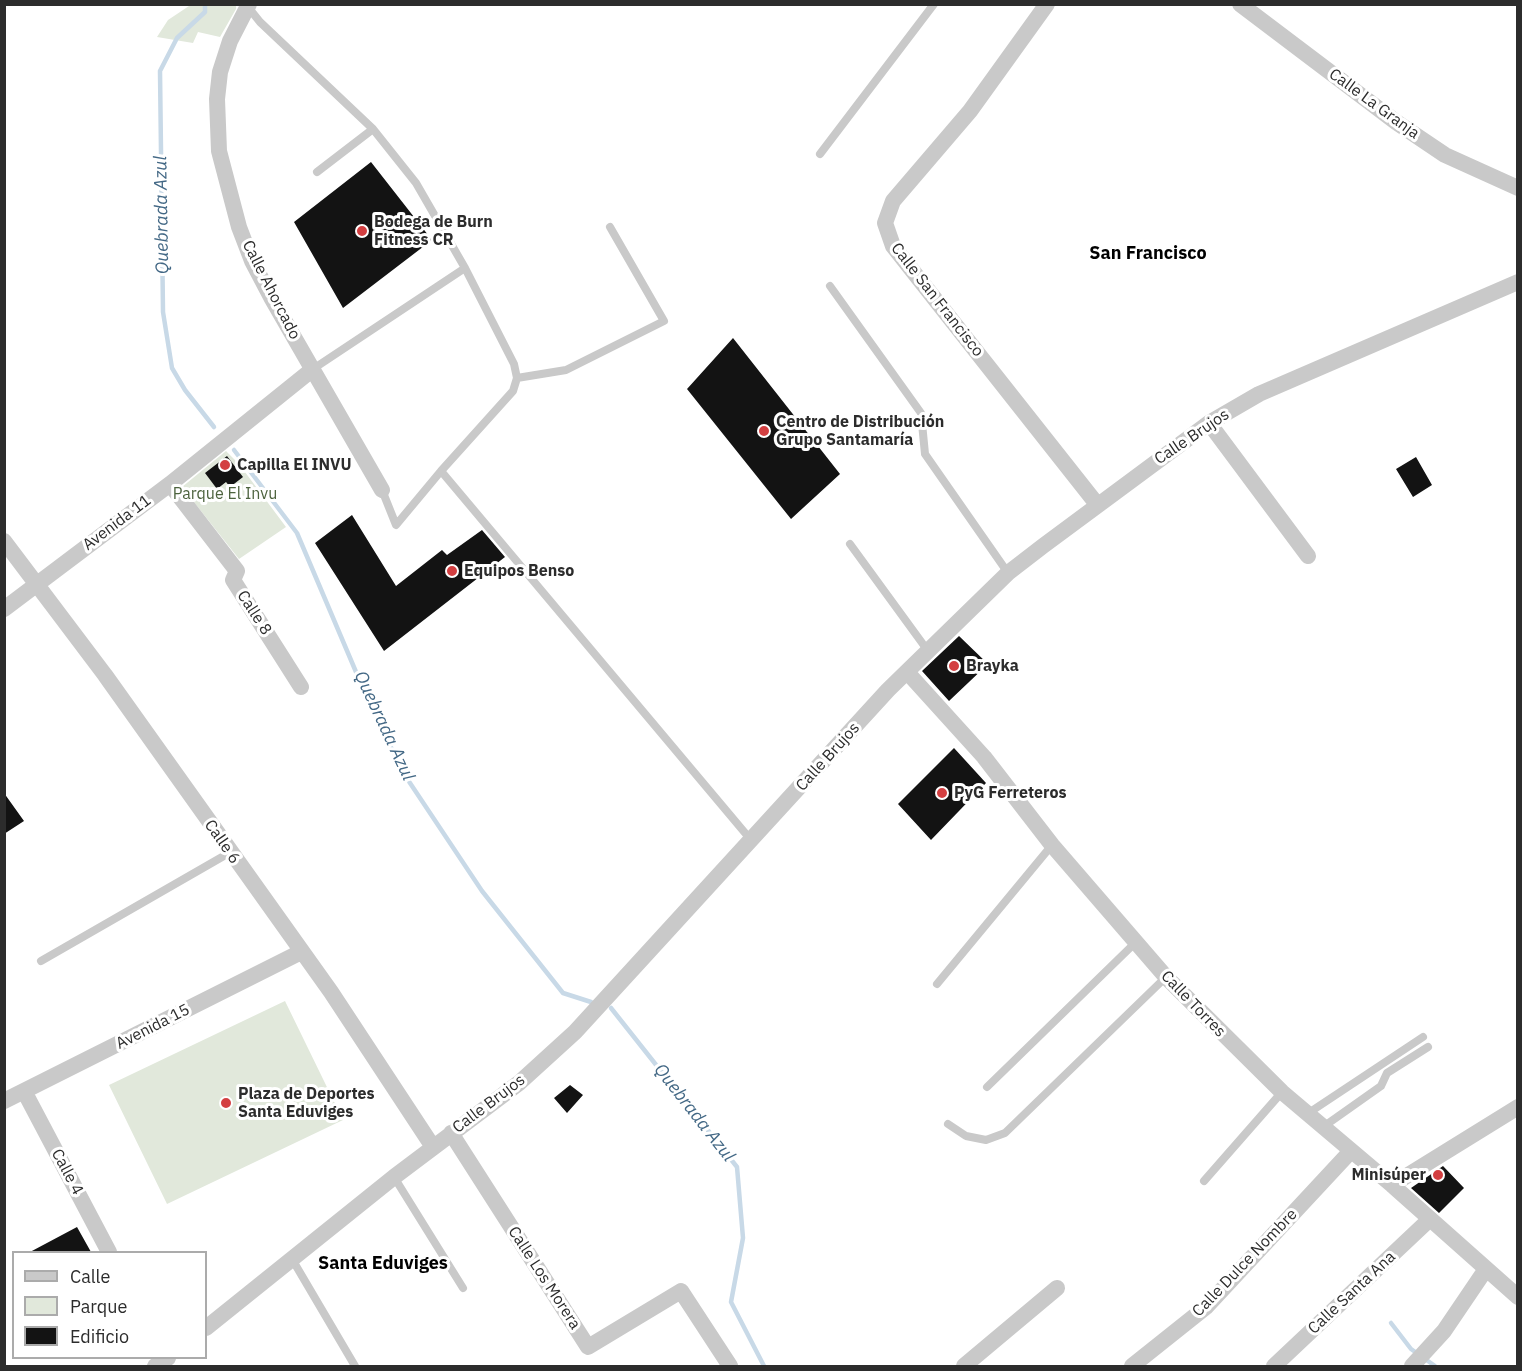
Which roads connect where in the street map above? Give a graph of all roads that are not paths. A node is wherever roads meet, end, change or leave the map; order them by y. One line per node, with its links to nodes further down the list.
1 (934, 4): 6 (lane)
2 (1047, 4): 19 (street, Calle San Francisco)
3 (1240, 4): 8 (street, Calle La Granja)
4 (248, 6): 5 (lane); 13 (street, Calle Ahorcado)
5 (373, 129): 7 (lane); 10 (lane)
6 (820, 154)
7 (317, 172)
8 (1518, 188)
9 (610, 227): 14 (lane)
10 (465, 268): 13 (lane); 14 (lane)
11 (1518, 282): 15 (street, Calle Brujos)
12 (830, 286): 23 (lane)
13 (313, 369): 17 (street, Avenida 11); 18 (street, Calle Ahorcado)
14 (517, 378): 16 (lane)
15 (1209, 423): 19 (street, Calle Brujos); 22 (street)
16 (441, 471): 18 (lane); 29 (lane)
17 (170, 484): 24 (street, Avenida 11); 28 (street, Calle 8)
18 (381, 490)
19 (1096, 503): 23 (street, Calle Brujos)
20 (4, 541): 24 (street, Calle 6)
21 (850, 544): 26 (lane)
22 (1308, 556)
23 (1008, 573): 26 (street, Calle Brujos)
24 (37, 584): 25 (street, Avenida 11); 31 (street, Calle 6)
25 (4, 609)
26 (928, 651): 27 (street, Calle Brujos)
27 (908, 672): 29 (street, Calle Brujos); 30 (street, Calle Torres)
28 (301, 687)
29 (751, 841): 47 (street, Calle Brujos)
30 (1052, 845): 32 (street, Calle Torres); 36 (lane)
31 (229, 853): 33 (street, Calle 6); 34 (lane)
32 (1136, 942): 35 (street, Calle Torres); 39 (lane)
33 (301, 952): 40 (street, Avenida 15); 48 (street, Calle 6)
34 (41, 961)
35 (1166, 977): 41 (street, Calle Torres); 45 (lane)
36 (937, 984)
37 (1423, 1037): 44 (lane)
38 (1428, 1047): 46 (lane)
39 (987, 1088)
40 (24, 1091): 42 (street, Avenida 15); 54 (street, Calle 4)
41 (1282, 1092): 44 (street, Calle Torres); 51 (lane)
42 (4, 1101)
43 (1518, 1107): 52 (street)
44 (1307, 1114): 46 (street, Calle Torres)
45 (948, 1124)
46 (1323, 1127): 49 (street, Calle Torres)
47 (451, 1133): 48 (street, Calle Brujos); 62 (street, Calle Los Morera)
48 (433, 1147): 50 (street, Calle Brujos)
49 (1351, 1151): 52 (street, Calle Torres); 64 (street, Calle Dulce Nombre)
50 (394, 1177): 55 (street, Calle Brujos); 57 (lane)
51 (1204, 1181)
52 (1392, 1185): 53 (street, Calle Torres)
53 (1430, 1219): 56 (street, Calle Torres); 65 (street, Calle Santa Ana)
54 (108, 1251)
55 (292, 1259): 60 (street, Calle Brujos); 61 (lane)
56 (1486, 1269): 59 (street, Calle Torres); 66 (street)
57 (463, 1288)
58 (1057, 1288): 63 (street)
59 (1518, 1297)
60 (207, 1327)
61 (355, 1366)
62 (730, 1366)
63 (964, 1366)
64 (1132, 1366)
65 (1274, 1366)
66 (1413, 1366)

